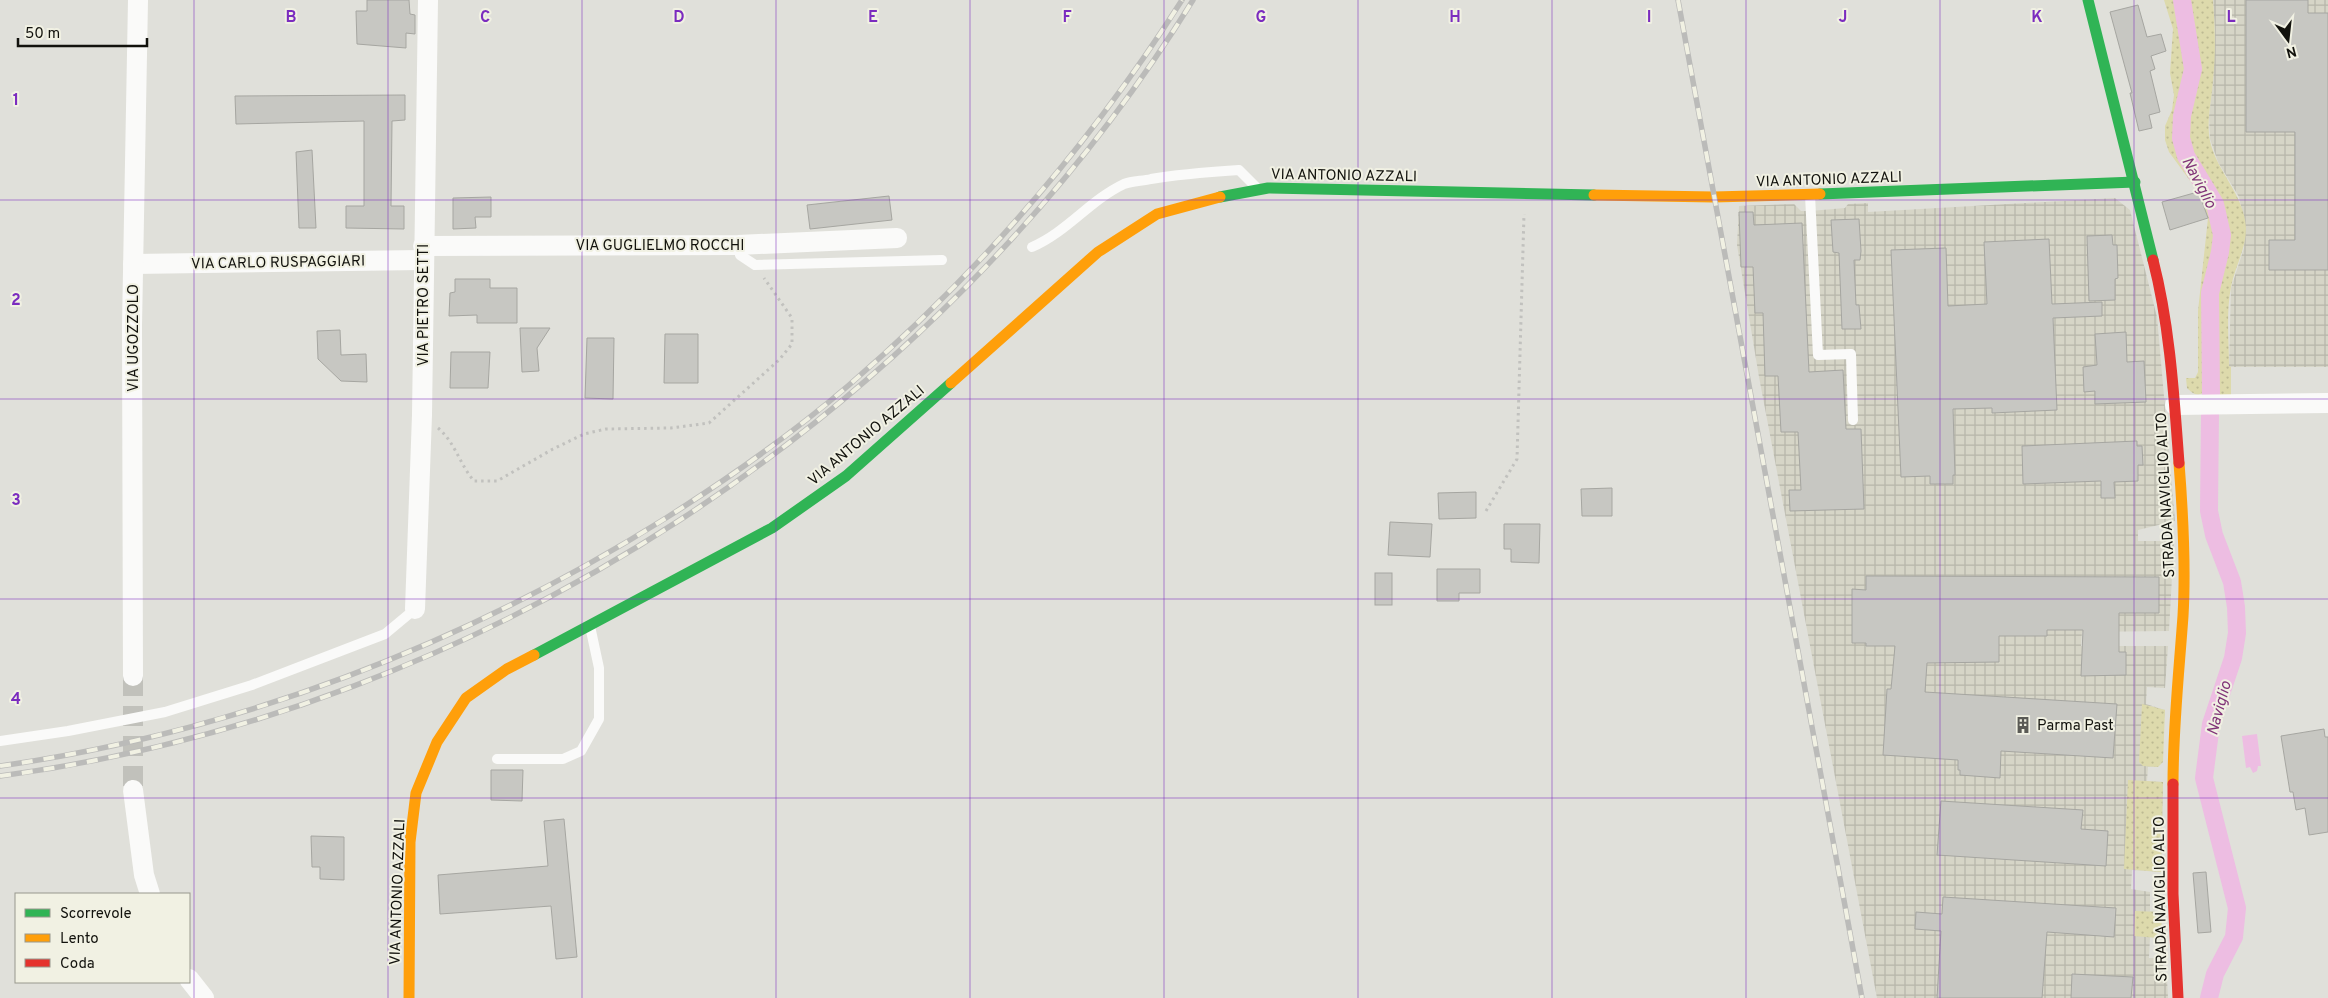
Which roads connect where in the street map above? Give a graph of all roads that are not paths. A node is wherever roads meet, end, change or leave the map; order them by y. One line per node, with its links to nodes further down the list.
1 (138, 0): 12 (street, VIA UGOZZOLO)
2 (428, 0): 10 (street, VIA PIETRO SETTI)
3 (2088, 0): 4 (street, STRADA NAVIGLIO ALTO)
4 (2135, 182): 6 (street, VIA ANTONIO AZZALI); 14 (street, STRADA NAVIGLIO ALTO)
5 (1259, 190): 6 (street, VIA ANTONIO AZZALI); 9 (lane); 17 (street, VIA ANTONIO AZZALI)
6 (1810, 194): 15 (lane)
7 (897, 238): 8 (street, VIA GUGLIELMO ROCCHI)
8 (738, 245): 10 (street, VIA GUGLIELMO ROCCHI); 11 (lane)
9 (1032, 247)
10 (423, 253): 12 (street, VIA CARLO RUSPAGGIARI); 16 (street, VIA PIETRO SETTI)
11 (942, 260)
12 (133, 264): 18 (street, VIA UGOZZOLO)
13 (2328, 403): 14 (street)
14 (2175, 405): 26 (street, STRADA NAVIGLIO ALTO)
15 (1853, 420)
16 (416, 609): 19 (lane)
17 (590, 625): 20 (lane); 25 (street, VIA ANTONIO AZZALI)
18 (133, 676)
19 (0, 740)
20 (497, 759)
21 (133, 790): 22 (street)
22 (150, 893)
23 (190, 980): 24 (street)
24 (204, 998)
25 (409, 998)
26 (2178, 998)

